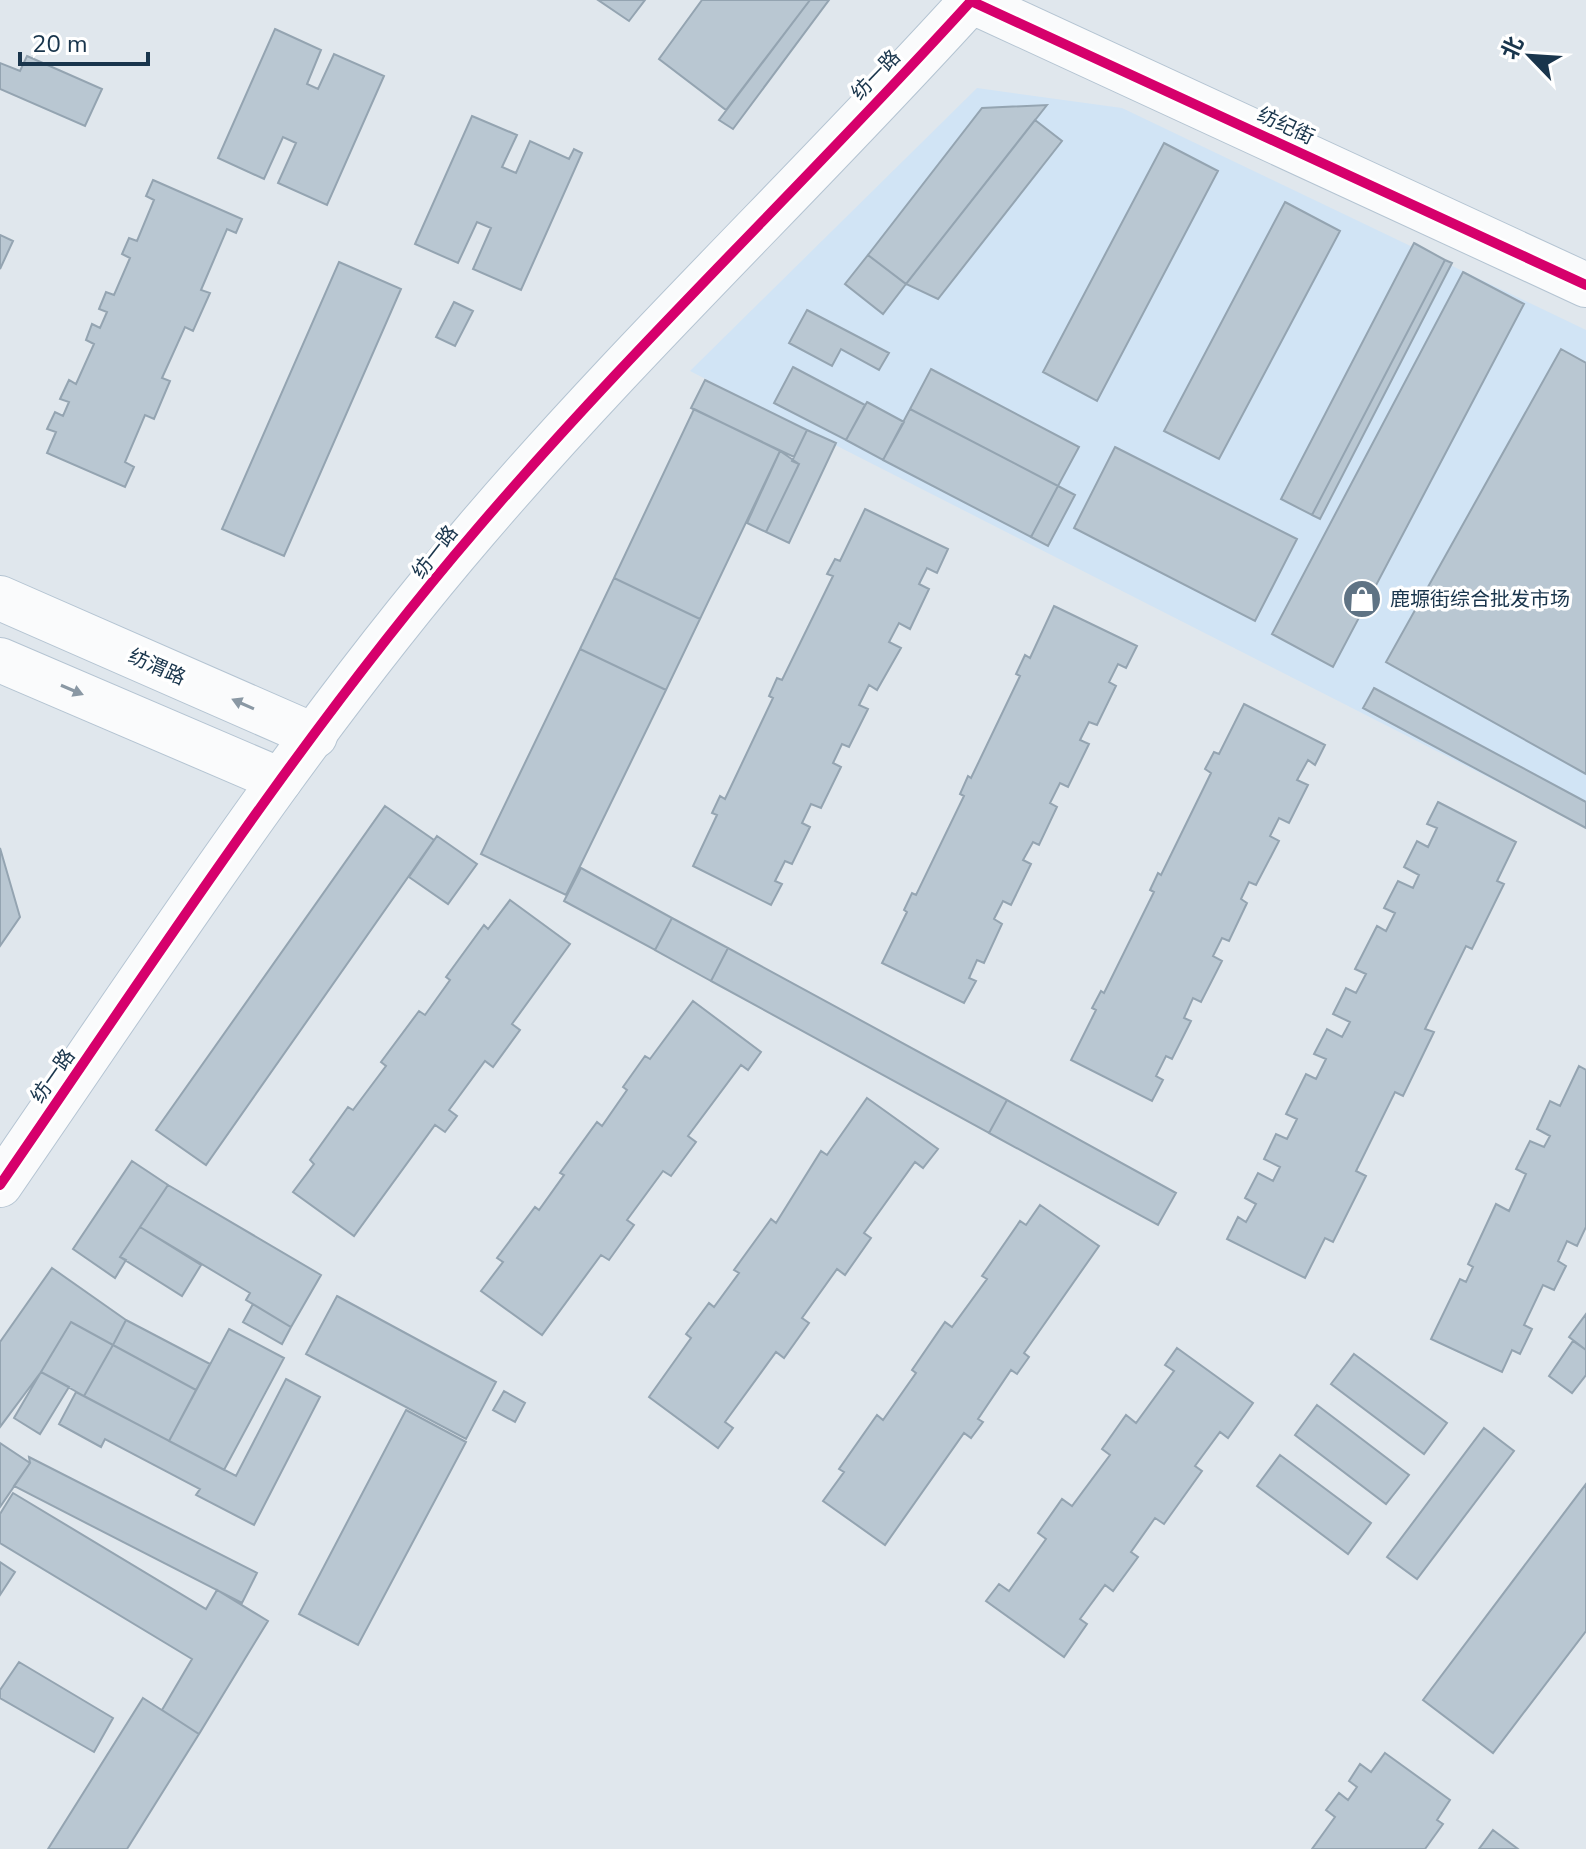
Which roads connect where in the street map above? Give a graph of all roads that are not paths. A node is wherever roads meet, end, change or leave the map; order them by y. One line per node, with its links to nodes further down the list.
1 (972, 0): 2 (street, 纺纪街); 5 (street, 纺一路)
2 (1586, 285)
3 (0, 598): 5 (street, 纺渭路, one-way to 3)
4 (0, 660): 6 (street, one-way to 6)
5 (315, 736): 6 (street, 纺一路)
6 (280, 780): 7 (street, 纺一路)
7 (0, 1185)

